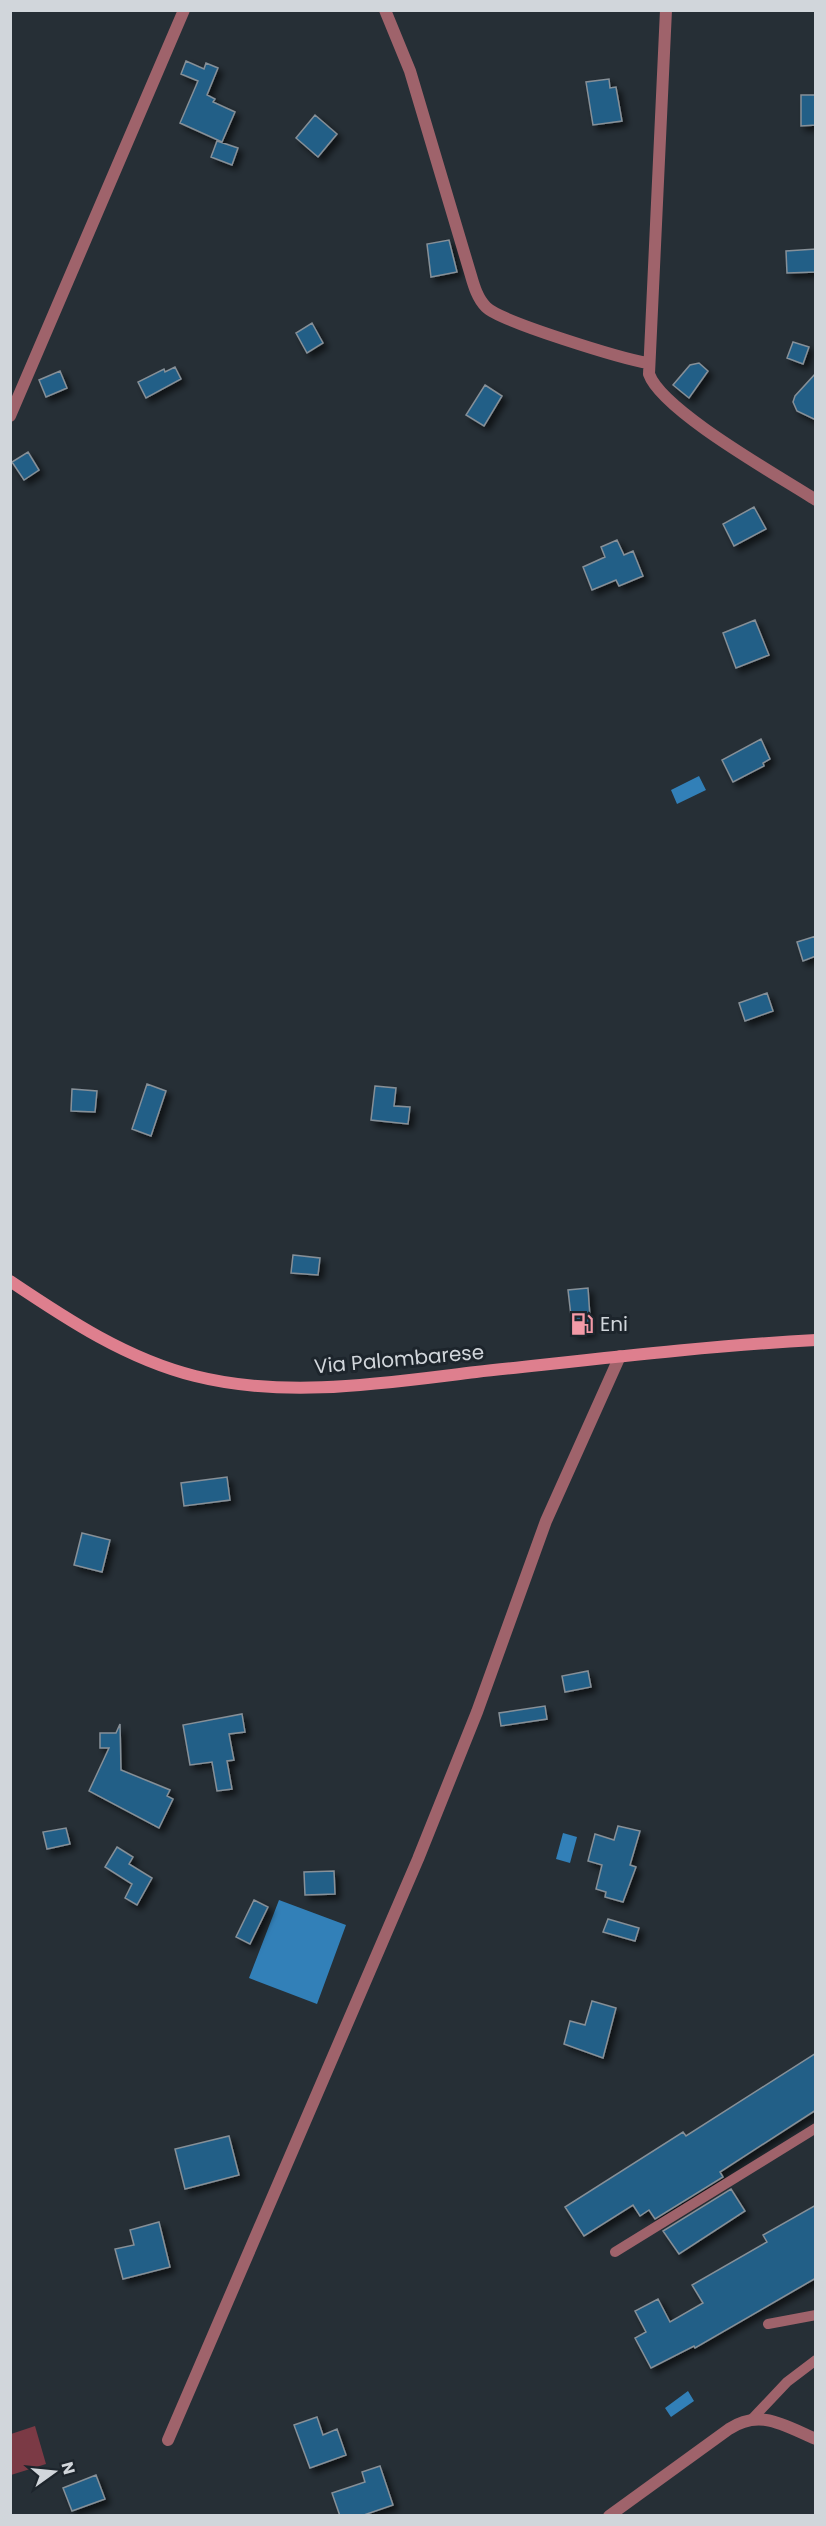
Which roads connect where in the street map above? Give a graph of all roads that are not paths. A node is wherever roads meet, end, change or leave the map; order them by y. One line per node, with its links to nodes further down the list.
1 (184, 10): 5 (street)
2 (385, 10): 4 (street)
3 (666, 10): 4 (street)
4 (648, 363): 6 (street)
5 (10, 416)
6 (816, 500)
7 (10, 1281): 9 (main road, Via Palombarese)
8 (816, 1340): 9 (main road, Via Palombarese)
9 (620, 1356): 17 (street)
10 (816, 2128): 11 (lane)
11 (615, 2252)
12 (816, 2315): 13 (lane)
13 (768, 2324)
14 (816, 2361): 15 (lane)
15 (753, 2418): 16 (street); 18 (street)
16 (816, 2439)
17 (168, 2440)
18 (609, 2516)

